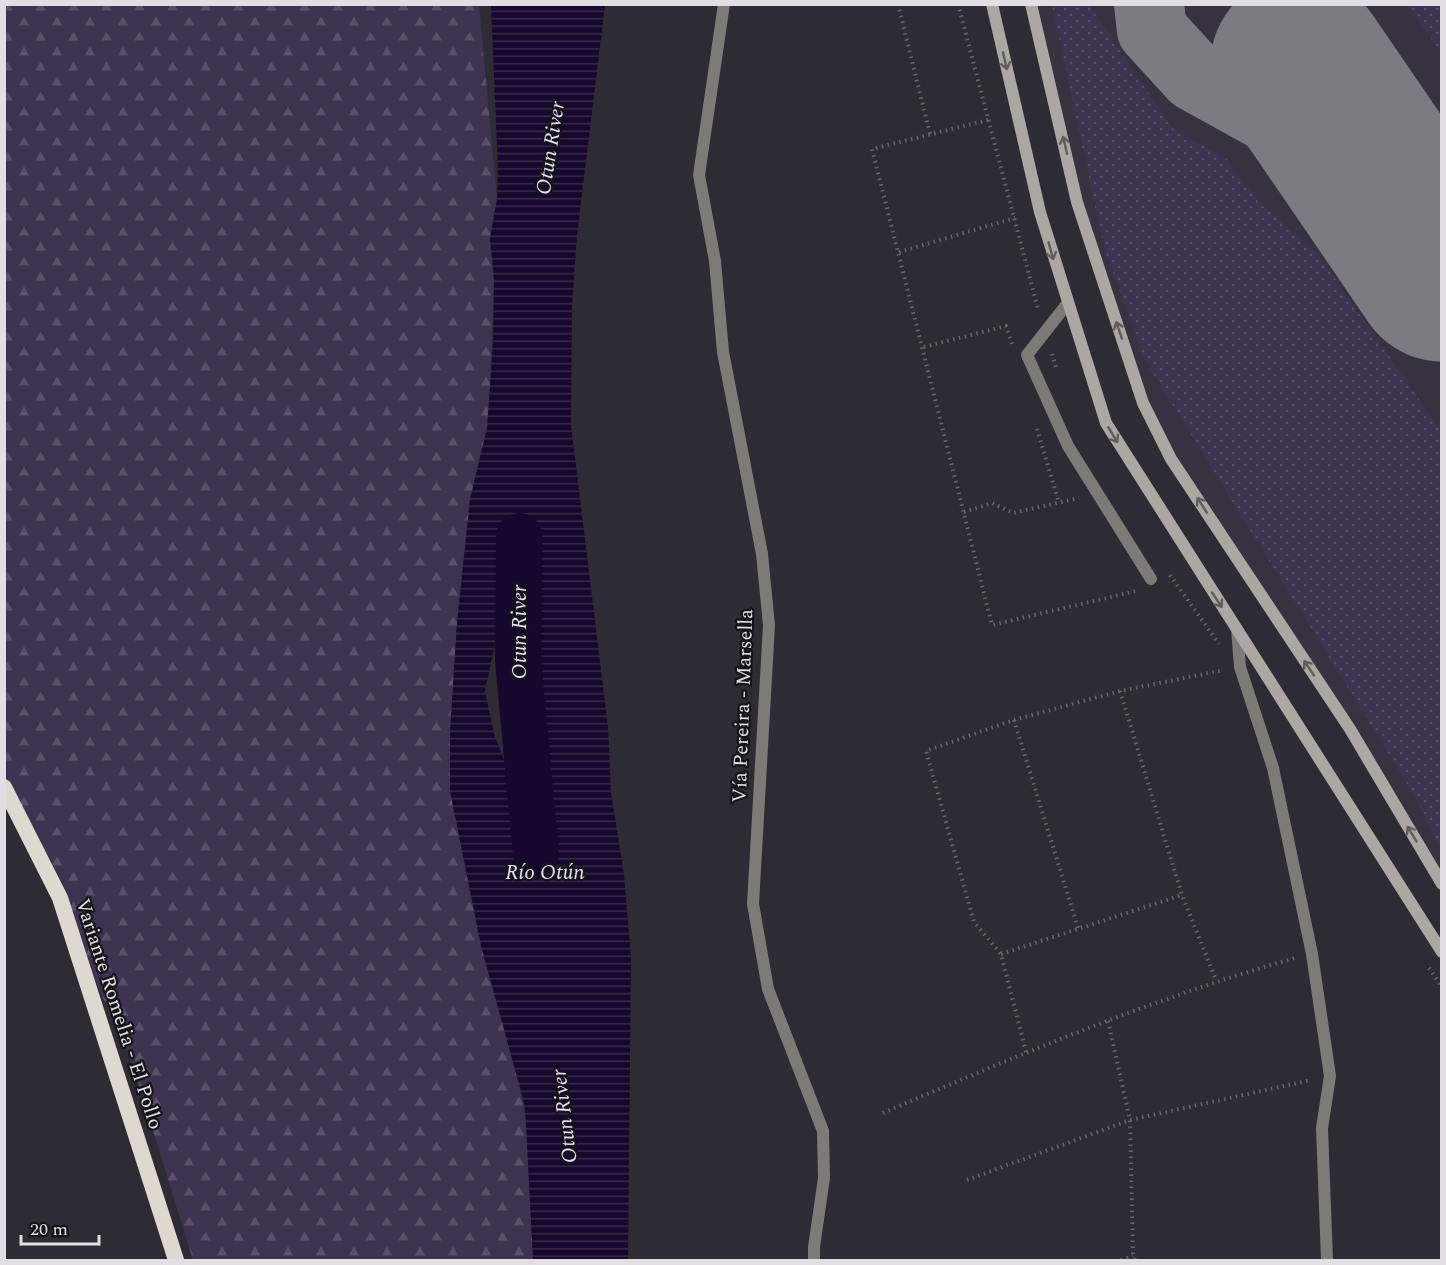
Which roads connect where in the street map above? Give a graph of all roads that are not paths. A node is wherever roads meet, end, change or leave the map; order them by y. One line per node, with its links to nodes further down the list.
1 (724, 4): 11 (street, Vía Pereira - Marsella)
2 (992, 4): 4 (main road, one-way to 4)
3 (1031, 4): 8 (main road, one-way to 3)
4 (1067, 304): 5 (street); 6 (main road, one-way to 6)
5 (1147, 584)
6 (1237, 629): 9 (main road); 12 (street)
7 (4, 788): 10 (highway, Variante Romelia - El Pollo)
8 (1442, 884)
9 (1442, 952)
10 (176, 1260)
11 (814, 1260)
12 (1327, 1260)

